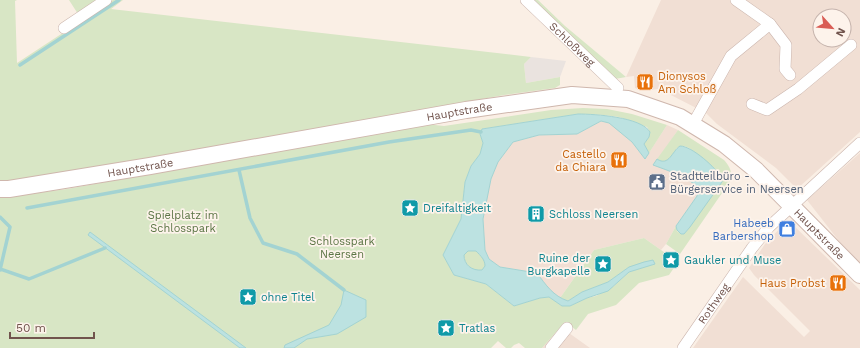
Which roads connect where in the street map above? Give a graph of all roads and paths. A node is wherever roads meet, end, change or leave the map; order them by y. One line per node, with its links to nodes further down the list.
1 (106, 0): 5 (street)
2 (526, 0): 8 (street, Schloßweg)
3 (736, 0): 4 (street)
4 (770, 24): 7 (street); 10 (street)
5 (64, 28)
6 (847, 48): 9 (street)
7 (790, 75)
8 (618, 88)
9 (752, 104)
10 (693, 124): 12 (street, Hauptstraße); 13 (street, Hauptstraße)
11 (860, 143): 13 (street, Rothweg)
12 (0, 189)
13 (791, 205): 14 (street, Hauptstraße); 17 (street, Rothweg)
14 (860, 275)
15 (567, 328): 16 (street)
16 (551, 348)
17 (682, 348)

